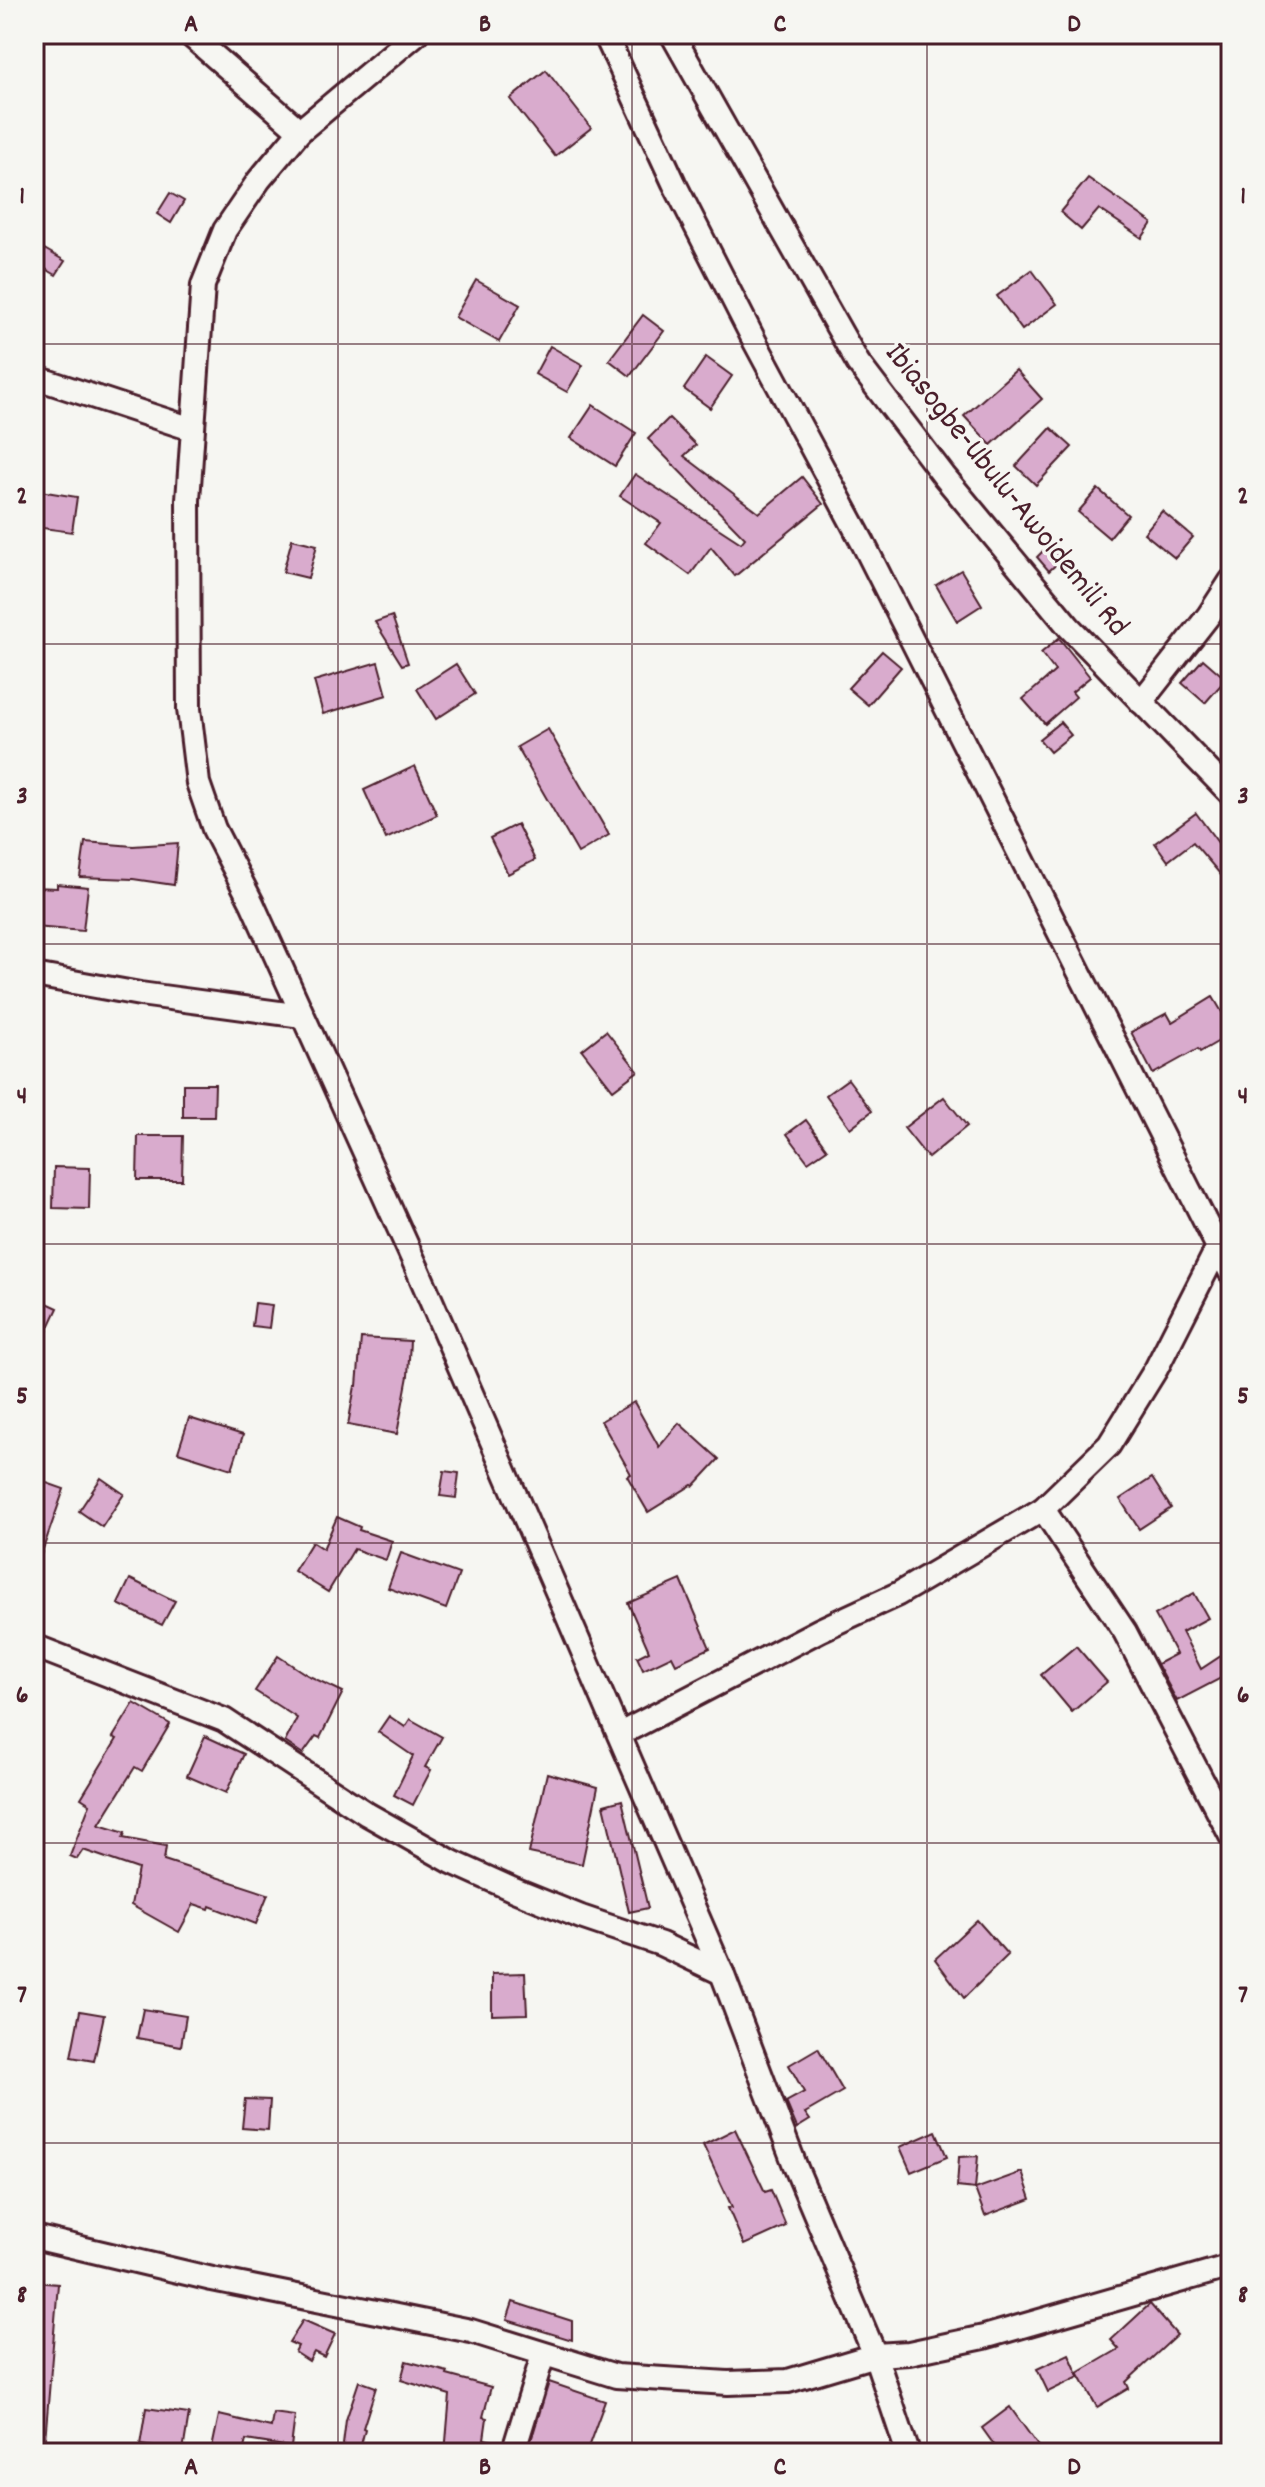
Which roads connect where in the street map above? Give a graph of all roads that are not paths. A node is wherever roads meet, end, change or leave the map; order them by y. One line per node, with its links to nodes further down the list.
1 (189, 34): 5 (street)
2 (416, 34): 5 (street)
3 (605, 34): 13 (street)
4 (672, 34): 9 (street, Ibiasogbe-Ubulu-Awoidemili Rd)
5 (300, 131): 7 (street)
6 (34, 377): 7 (street)
7 (192, 429): 12 (street)
8 (1231, 581): 9 (street)
9 (1141, 702): 10 (street, Ibiasogbe-Ubulu-Awoidemili Rd)
10 (1231, 794)
11 (34, 975): 12 (street)
12 (302, 1016): 17 (street)
13 (1218, 1247): 14 (street); 15 (street)
14 (1231, 1273)
15 (1043, 1509): 17 (street); 18 (street)
16 (34, 1646): 20 (street)
17 (620, 1734): 19 (street)
18 (1231, 1836)
19 (698, 1920): 20 (street); 21 (street)
20 (661, 1944): 21 (street)
21 (722, 1973): 25 (street)
22 (34, 2237): 24 (street)
23 (1231, 2266): 25 (street)
24 (543, 2355): 25 (street); 26 (street)
25 (875, 2355): 27 (street)
26 (513, 2453)
27 (908, 2453)

